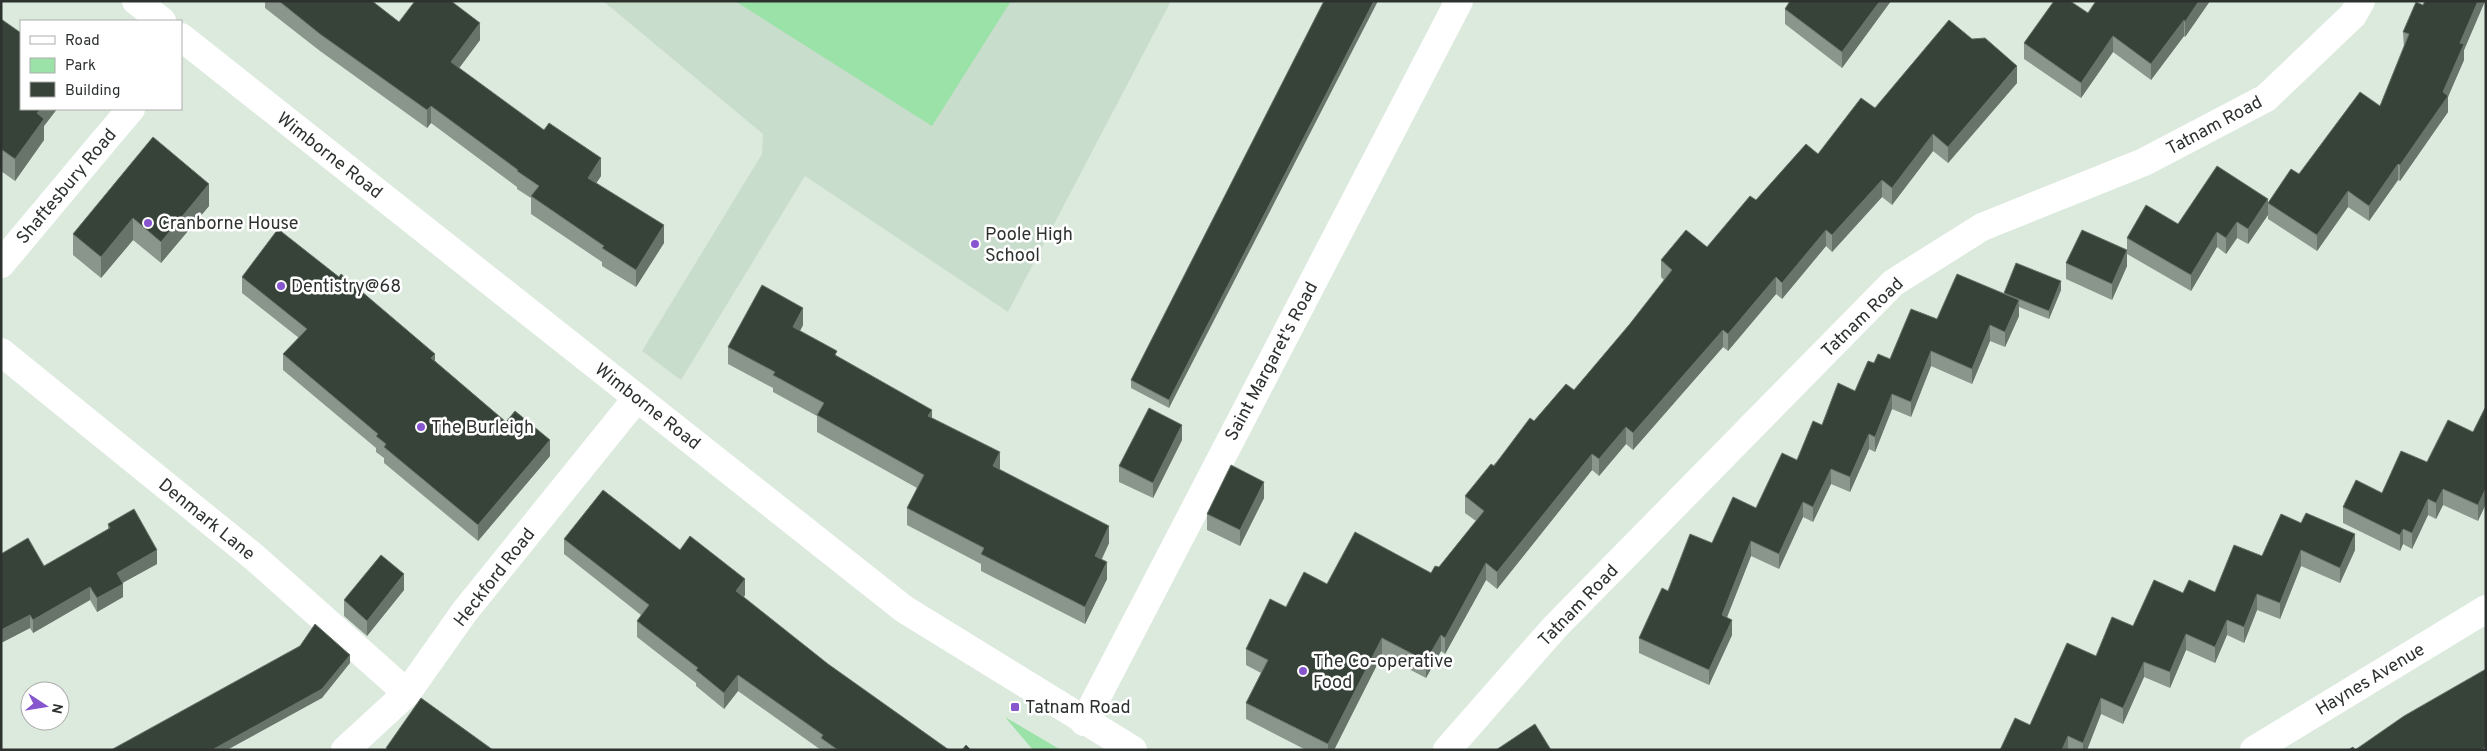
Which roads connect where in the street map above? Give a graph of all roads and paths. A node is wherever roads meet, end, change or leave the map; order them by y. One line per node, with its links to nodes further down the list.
1 (136, 1): 4 (street)
2 (1459, 1): 12 (street, Saint Margaret's Road)
3 (2362, 1): 15 (street, Tatnam Road)
4 (161, 20)
5 (183, 42): 9 (street, Wimborne Road)
6 (130, 110): 7 (street, Shaftesbury Road)
7 (1, 264)
8 (1, 352): 11 (street, Denmark Lane)
9 (637, 398): 11 (street, Heckford Road); 12 (street, Wimborne Road)
10 (2486, 609): 16 (street, Haynes Avenue)
11 (407, 693): 13 (street, Heckford Road)
12 (1084, 722): 14 (street, Wimborne Road)
13 (345, 750)
14 (1132, 750)
15 (1446, 750)
16 (2254, 750)

